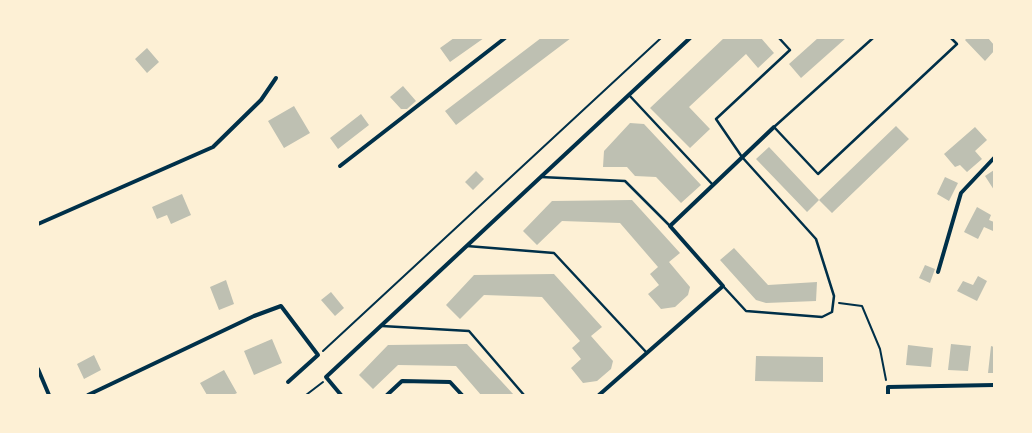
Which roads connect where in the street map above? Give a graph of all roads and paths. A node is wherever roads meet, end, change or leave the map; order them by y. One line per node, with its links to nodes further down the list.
1 (505, 38): 12 (street)
2 (661, 38): 23 (path)
3 (690, 38): 8 (street)
4 (779, 38): 10 (lane)
5 (873, 38): 9 (lane)
6 (951, 38): 9 (lane)
7 (276, 78): 15 (street)
8 (628, 95): 13 (street); 14 (lane)
9 (774, 127): 10 (street)
10 (742, 157): 14 (street); 20 (lane)
11 (994, 158): 18 (street)
12 (340, 166)
13 (541, 177): 16 (lane); 17 (street)
14 (713, 185): 16 (street)
15 (38, 224)
16 (670, 226): 19 (street)
17 (467, 246): 21 (street); 22 (lane)
18 (938, 272)
19 (723, 286): 20 (lane); 22 (street)
20 (833, 303): 28 (path)
21 (382, 326): 25 (street); 35 (lane)
22 (647, 353): 36 (street)
23 (318, 355): 26 (street); 30 (street)
24 (38, 369): 29 (street)
25 (326, 378): 31 (path); 32 (street)
26 (288, 382)
27 (994, 385): 28 (street)
28 (888, 387): 37 (street)
29 (49, 395)
30 (88, 395)
31 (306, 395)
32 (341, 395)
33 (387, 395): 34 (street)
34 (462, 395)
35 (524, 395)
36 (599, 395)
37 (888, 395)

